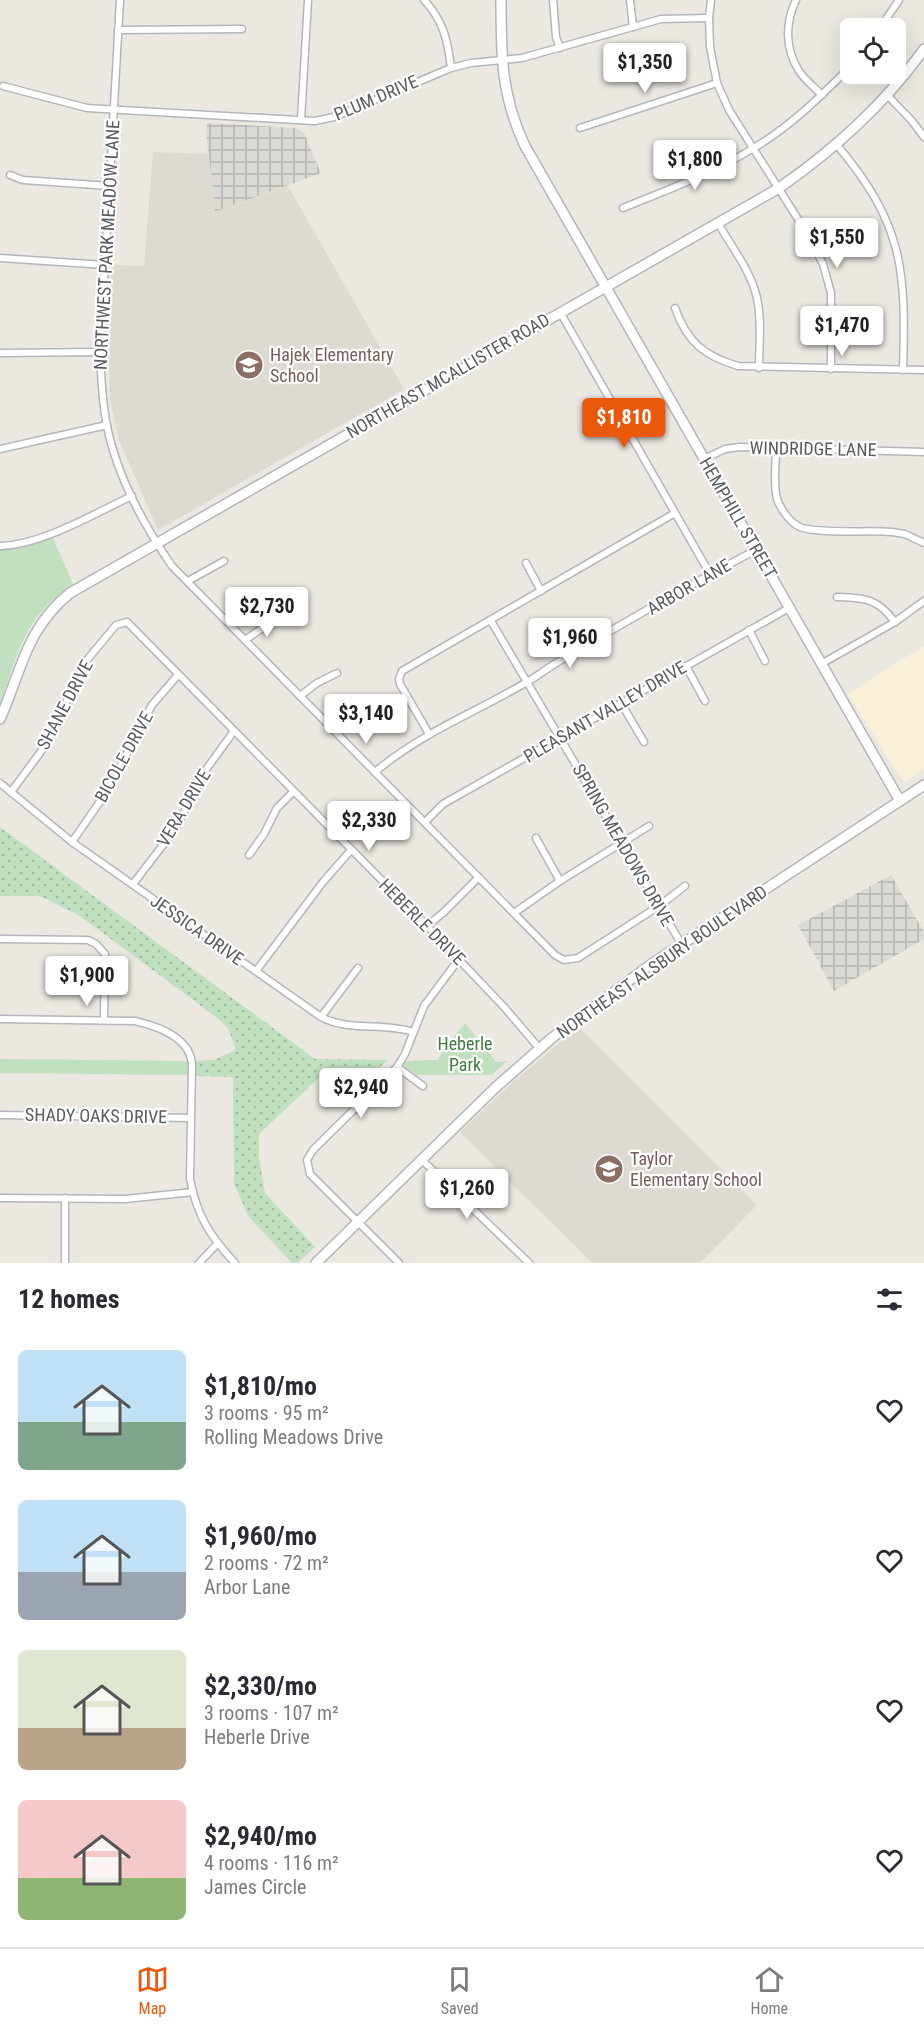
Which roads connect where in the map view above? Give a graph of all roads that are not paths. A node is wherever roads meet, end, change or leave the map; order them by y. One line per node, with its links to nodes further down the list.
1 (120, 0): 14 (street, NORTHWEST PARK MEADOW LANE)
2 (308, 0): 25 (street)
3 (424, 0): 18 (street)
4 (501, 0): 17 (street, HEMPHILL STREET)
5 (553, 0): 15 (street)
6 (630, 0): 12 (street)
7 (711, 0): 10 (street)
8 (796, 0): 22 (street)
9 (899, 0): 11 (street)
10 (709, 18): 12 (street, PLUM DRIVE); 20 (street)
11 (887, 18)
12 (633, 27): 15 (street, PLUM DRIVE)
13 (242, 29): 14 (street)
14 (118, 30): 24 (street, NORTHWEST PARK MEADOW LANE)
15 (560, 48): 17 (street, PLUM DRIVE)
16 (924, 49): 23 (street, NORTHEAST MCALLISTER ROAD)
17 (501, 60): 18 (street, PLUM DRIVE); 37 (street, HEMPHILL STREET)
18 (451, 68): 25 (street, PLUM DRIVE)
19 (840, 77): 22 (street)
20 (717, 83): 26 (street); 29 (street)
21 (3, 86): 24 (street, PLUM DRIVE)
22 (822, 95): 29 (street)
23 (888, 96): 27 (street); 28 (street, NORTHEAST MCALLISTER ROAD)
24 (113, 108): 25 (street, PLUM DRIVE); 31 (street, NORTHWEST PARK MEADOW LANE)
25 (301, 120)
26 (580, 128)
27 (924, 136)
28 (837, 146): 32 (street, NORTHEAST MCALLISTER ROAD); 44 (street)
29 (754, 148): 32 (street); 33 (street)
30 (10, 175): 31 (street)
31 (110, 186): 36 (street, NORTHWEST PARK MEADOW LANE)
32 (779, 188): 34 (street, NORTHEAST MCALLISTER ROAD); 43 (street)
33 (623, 208)
34 (718, 223): 37 (street, NORTHEAST MCALLISTER ROAD); 42 (street)
35 (0, 258): 36 (street)
36 (105, 265): 40 (street, NORTHWEST PARK MEADOW LANE)
37 (605, 286): 39 (street, NORTHEAST MCALLISTER ROAD); 50 (street, HEMPHILL STREET)
38 (675, 308): 42 (street)
39 (560, 312): 52 (street); 53 (street, NORTHEAST MCALLISTER ROAD)
40 (100, 352): 41 (street); 46 (street, NORTHWEST PARK MEADOW LANE)
41 (0, 353)
42 (759, 368): 43 (street)
43 (831, 369): 44 (street)
44 (903, 370): 45 (street)
45 (924, 370)
46 (107, 425): 48 (street); 51 (street, NORTHWEST PARK MEADOW LANE)
47 (776, 448): 49 (street, WINDRIDGE LANE); 50 (street, WINDRIDGE LANE); 54 (street)
48 (0, 449)
49 (924, 452)
50 (704, 459): 56 (street, HEMPHILL STREET)
51 (132, 496): 53 (street, NORTHWEST PARK MEADOW LANE); 55 (street)
52 (675, 513): 59 (street); 61 (street)
53 (156, 543): 60 (street, NORTHWEST PARK MEADOW LANE); 80 (street, NORTHEAST MCALLISTER ROAD)
54 (924, 543)
55 (0, 546)
56 (756, 550): 59 (street, ARBOR LANE); 64 (street, HEMPHILL STREET)
57 (224, 561): 60 (street)
58 (526, 563): 61 (street)
59 (710, 573): 76 (street, ARBOR LANE)
60 (188, 581): 70 (street, NORTHWEST PARK MEADOW LANE)
61 (541, 591): 66 (street)
62 (837, 597): 68 (street)
63 (924, 602): 68 (street)
64 (789, 608): 69 (street, PLEASANT VALLEY DRIVE); 72 (street, HEMPHILL STREET)
65 (277, 618): 70 (street)
66 (491, 621): 76 (street, SPRING MEADOWS DRIVE); 82 (street)
67 (123, 622): 75 (street, HEBERLE DRIVE); 88 (street, SHANE DRIVE)
68 (895, 622): 72 (street)
69 (748, 630): 71 (street); 73 (street, PLEASANT VALLEY DRIVE)
70 (245, 640): 77 (street, NORTHWEST PARK MEADOW LANE)
71 (765, 661)
72 (821, 664): 90 (street, HEMPHILL STREET)
73 (686, 666): 78 (street); 79 (street, PLEASANT VALLEY DRIVE)
74 (337, 673): 77 (street)
75 (178, 675): 81 (street, HEBERLE DRIVE); 94 (street, BICOLE DRIVE)
76 (527, 682): 82 (street, ARBOR LANE); 83 (street, SPRING MEADOWS DRIVE)
77 (300, 696): 85 (street, NORTHWEST PARK MEADOW LANE)
78 (705, 701)
79 (621, 703): 83 (street, PLEASANT VALLEY DRIVE); 84 (street)
80 (0, 719)
81 (234, 731): 89 (street, HEBERLE DRIVE); 100 (street, VERA DRIVE)
82 (429, 734): 85 (street, ARBOR LANE)
83 (560, 738): 91 (street, PLEASANT VALLEY DRIVE); 95 (street, SPRING MEADOWS DRIVE)
84 (644, 742)
85 (375, 772): 91 (street, NORTHWEST PARK MEADOW LANE)
86 (0, 783): 88 (street, JESSICA DRIVE)
87 (924, 785): 90 (street, NORTHEAST ALSBURY BOULEVARD)
88 (11, 792): 94 (street, JESSICA DRIVE)
89 (293, 792): 96 (street, HEBERLE DRIVE); 97 (street)
90 (900, 801): 106 (street, NORTHEAST ALSBURY BOULEVARD)
91 (425, 822): 98 (street, NORTHWEST PARK MEADOW LANE)
92 (649, 826): 95 (street)
93 (536, 838): 99 (street)
94 (72, 842): 100 (street, JESSICA DRIVE)
95 (621, 842): 99 (street); 102 (street, SPRING MEADOWS DRIVE)
96 (351, 850): 104 (street, HEBERLE DRIVE); 109 (street)
97 (249, 855)
98 (479, 877): 103 (street, NORTHWEST PARK MEADOW LANE); 104 (street)
99 (560, 881): 103 (street)
100 (133, 884): 109 (street, JESSICA DRIVE)
101 (685, 886): 102 (street)
102 (659, 906): 103 (street, NORTHWEST PARK MEADOW LANE); 106 (street, SPRING MEADOWS DRIVE)
103 (514, 913)
104 (427, 926): 107 (street, HEBERLE DRIVE)
105 (0, 939): 112 (street)
106 (682, 945): 114 (street, NORTHEAST ALSBURY BOULEVARD)
107 (459, 959): 113 (street); 114 (street, HEBERLE DRIVE)
108 (358, 968): 110 (street)
109 (256, 971): 110 (street, JESSICA DRIVE)
110 (321, 1017): 113 (street, JESSICA DRIVE)
111 (0, 1019): 112 (street)
112 (104, 1020): 118 (street)
113 (413, 1032): 115 (street)
114 (539, 1048): 119 (street, NORTHEAST ALSBURY BOULEVARD)
115 (397, 1067): 116 (street); 123 (street)
116 (423, 1086)
117 (0, 1115): 118 (street, SHADY OAKS DRIVE)
118 (191, 1118): 120 (street)
119 (422, 1160): 123 (street, NORTHEAST ALSBURY BOULEVARD); 130 (street)
120 (193, 1192): 122 (street); 124 (street)
121 (0, 1198): 122 (street)
122 (64, 1198): 125 (street)
123 (357, 1222): 128 (street, NORTHEAST ALSBURY BOULEVARD); 129 (street)
124 (217, 1244): 126 (street); 127 (street)
125 (65, 1263)
126 (199, 1263)
127 (235, 1263)
128 (316, 1263)
129 (399, 1263)
130 (529, 1263)

